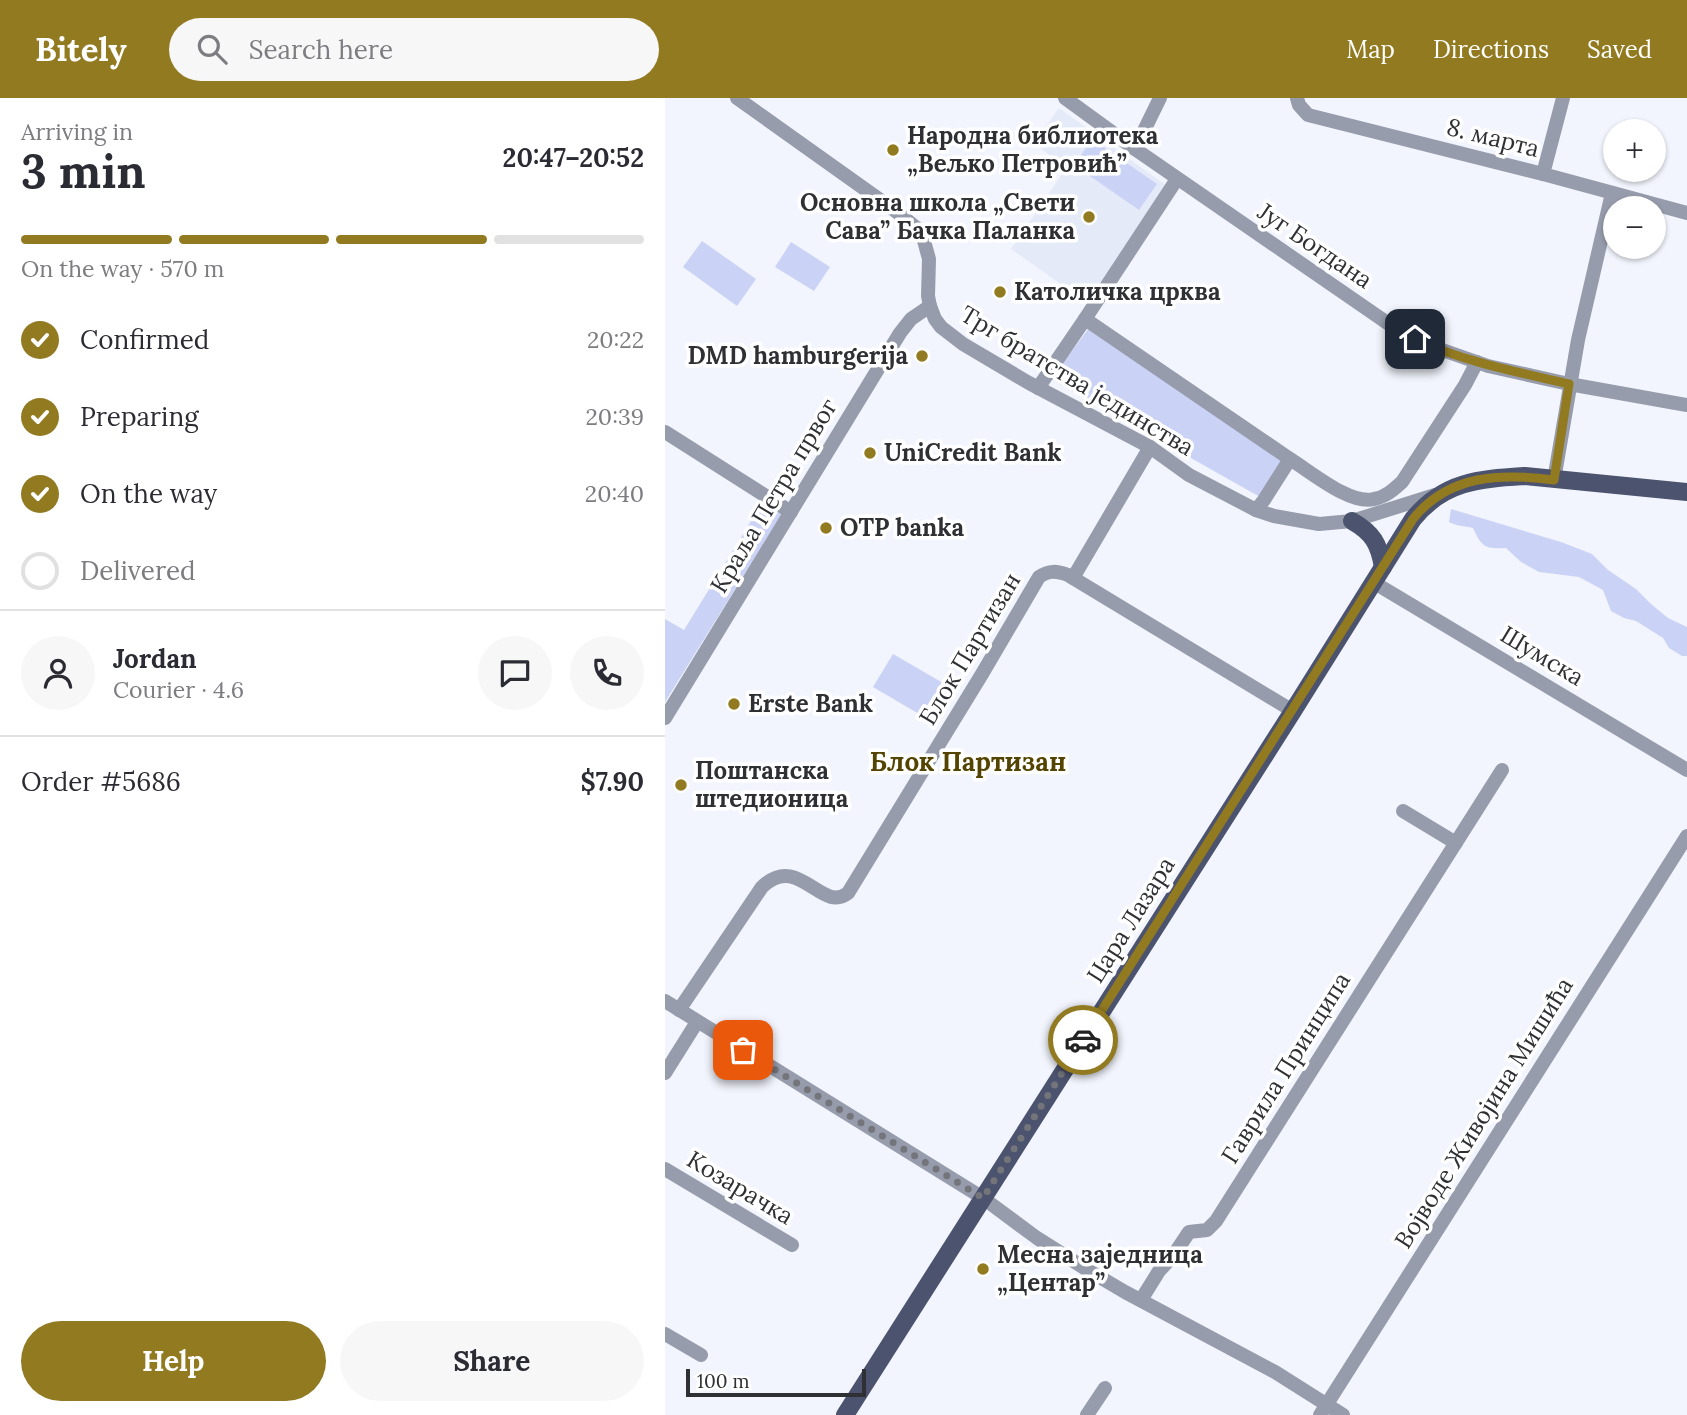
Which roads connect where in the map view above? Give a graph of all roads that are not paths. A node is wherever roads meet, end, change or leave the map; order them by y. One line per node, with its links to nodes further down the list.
1 (737, 98): 11 (street, Трг братства јединства)
2 (1065, 98): 6 (street, Југ Богдана)
3 (1160, 98): 6 (street)
4 (1297, 98): 7 (street, 8. марта)
5 (1563, 98): 7 (street)
6 (1135, 149): 8 (street, Југ Богдана)
7 (1543, 174): 9 (street, 8. марта)
8 (1177, 179): 12 (street); 13 (street, Југ Богдана)
9 (1612, 193): 10 (street, 8. марта); 14 (street)
10 (1687, 213)
11 (930, 306): 15 (street, Трг братства јединства); 24 (street, Краља Петра првог)
12 (1086, 319): 15 (street); 19 (street, Трг братства јединства)
13 (1477, 362): 14 (street, Југ Богдана); 19 (street, Трг братства јединства)
14 (1569, 384): 16 (street, Југ Богдана); 20 (street)
15 (1038, 388): 18 (street, Трг братства јединства)
16 (1687, 405)
17 (665, 432): 24 (street)
18 (1150, 447): 23 (street, Трг братства јединства); 27 (street)
19 (1290, 459): 23 (street)
20 (1554, 480): 21 (main road); 22 (main road)
21 (1442, 492): 25 (street, Трг братства јединства); 26 (main road, Цара Лазара)
22 (1687, 492)
23 (1256, 510): 25 (street, Трг братства јединства)
24 (791, 512): 29 (street, Краља Петра првог)
25 (1352, 521): 26 (main road)
26 (1378, 575): 28 (main road, Цара Лазара); 31 (street, Шумска)
27 (1073, 579): 28 (street, Блок Партизан); 36 (street, Блок Партизан)
28 (1293, 711): 40 (main road, Цара Лазара)
29 (665, 718)
30 (1502, 770): 34 (street, Гаврила Принципа)
31 (1687, 770)
32 (1403, 811): 34 (street)
33 (1687, 836): 46 (street, Војводе Живојина Мишића)
34 (1456, 843): 42 (street, Гаврила Принципа)
35 (665, 1001): 36 (street)
36 (679, 1010): 37 (street)
37 (697, 1022): 38 (street); 40 (street)
38 (665, 1073)
39 (665, 1169): 41 (street, Козарачка)
40 (983, 1198): 42 (street); 47 (main road, Цара Лазара)
41 (792, 1245)
42 (1141, 1300): 46 (street)
43 (665, 1334): 44 (street)
44 (701, 1355)
45 (1105, 1388): 48 (street)
46 (1323, 1410): 49 (street)
47 (845, 1415)
48 (1087, 1415)
49 (1343, 1415)

